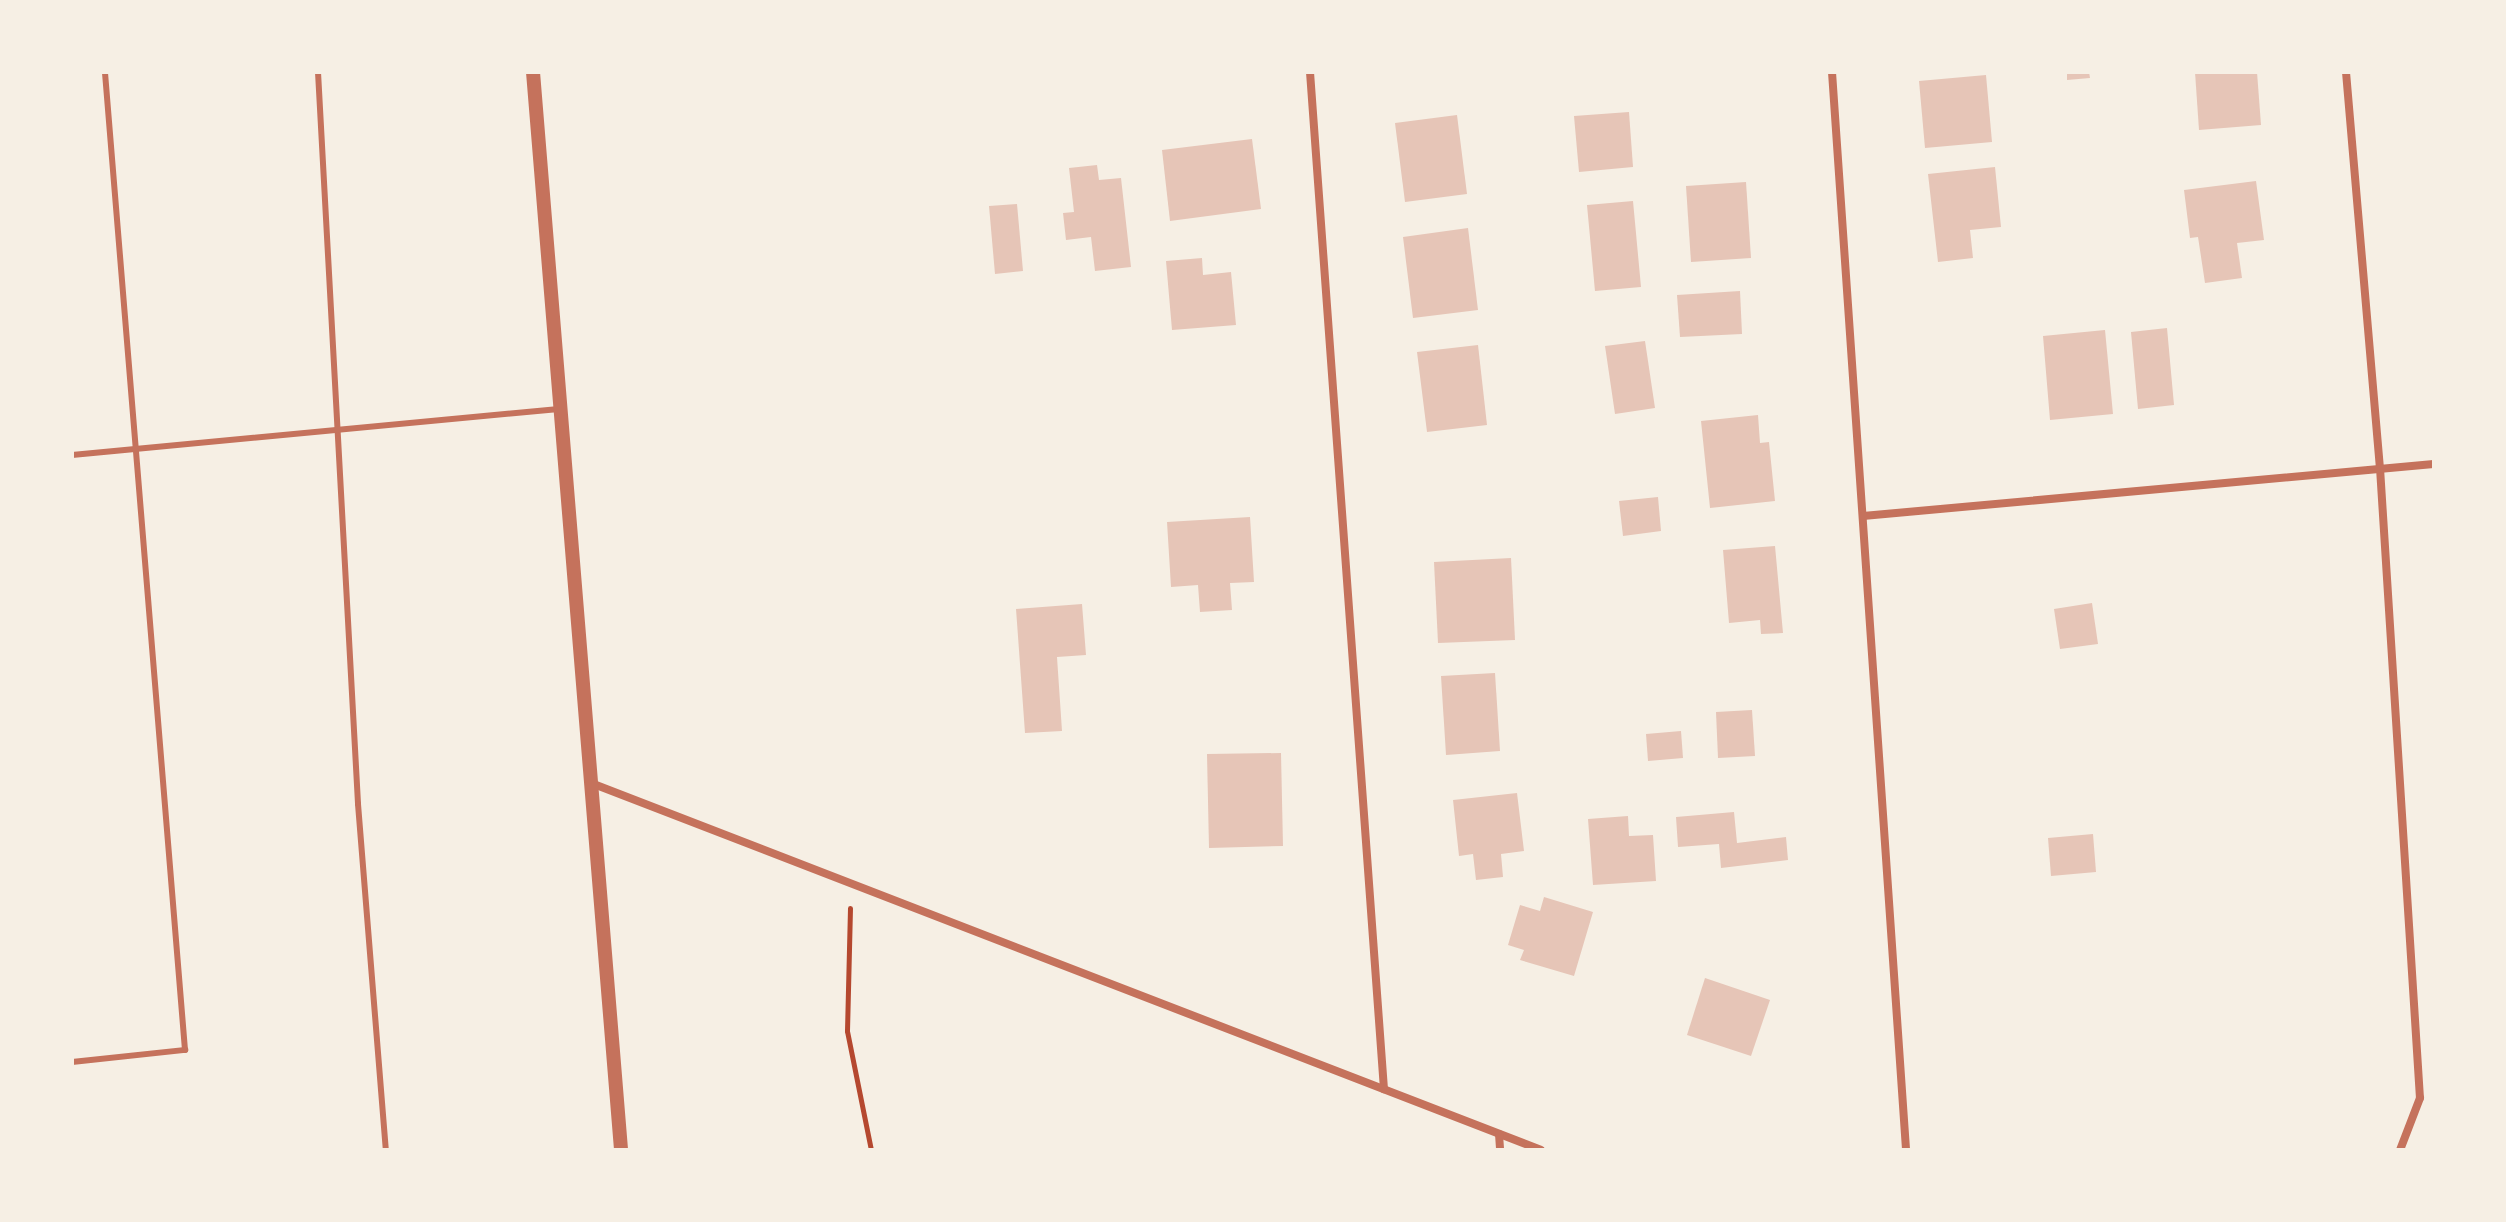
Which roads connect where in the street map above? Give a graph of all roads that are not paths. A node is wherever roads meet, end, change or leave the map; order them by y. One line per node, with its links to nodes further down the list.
1 (105, 72): 9 (lane)
2 (318, 72): 8 (lane)
3 (533, 72): 7 (street)
4 (1310, 72): 16 (street)
5 (1832, 72): 13 (street)
6 (2346, 72): 12 (street)
7 (559, 409): 8 (lane); 14 (street)
8 (340, 430): 9 (lane); 18 (lane)
9 (136, 449): 10 (lane); 15 (lane)
10 (72, 455)
11 (2434, 464): 12 (street)
12 (2380, 468): 13 (street); 23 (street)
13 (1863, 516): 22 (street)
14 (590, 782): 16 (street); 19 (street)
15 (72, 1062)
16 (1384, 1089): 17 (street)
17 (1499, 1134): 20 (street); 21 (street)
18 (386, 1150)
19 (621, 1150)
20 (1500, 1150)
21 (1541, 1150)
22 (1906, 1150)
23 (2400, 1150)

